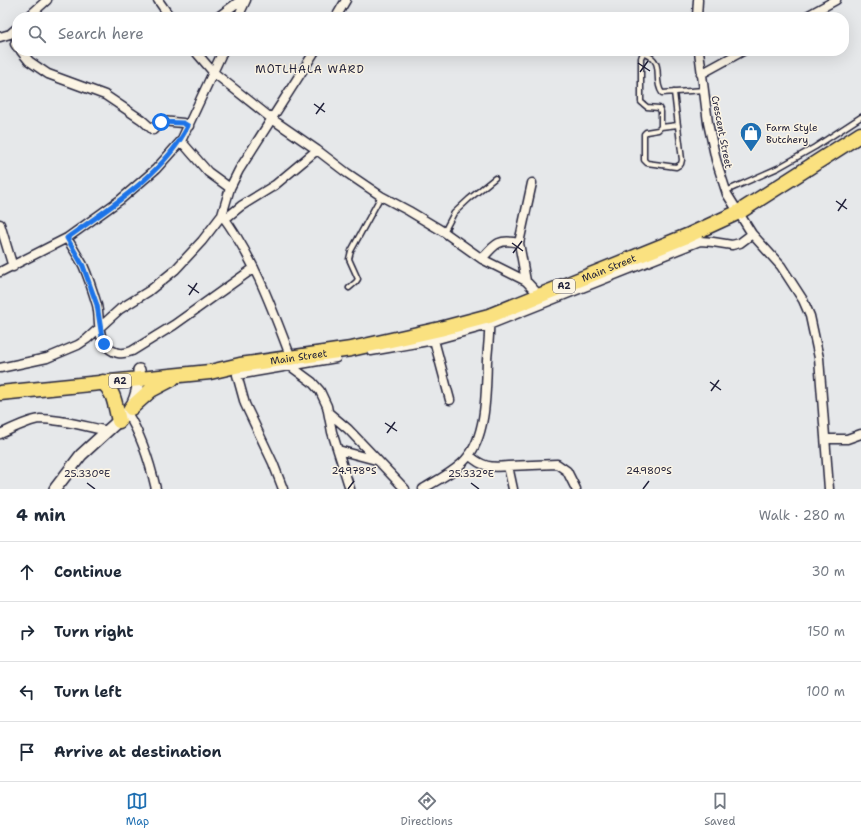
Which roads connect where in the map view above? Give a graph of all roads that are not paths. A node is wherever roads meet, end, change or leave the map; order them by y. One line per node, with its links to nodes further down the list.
1 (47, 0): 8 (street)
2 (158, 0): 9 (street)
3 (241, 0): 10 (street)
4 (246, 0): 11 (street)
5 (346, 0): 12 (street)
6 (698, 0): 13 (street)
7 (836, 0): 14 (street)
8 (34, 12)
9 (166, 12)
10 (225, 12)
11 (240, 12)
12 (339, 12)
13 (697, 12)
14 (813, 12)
15 (12, 32): 16 (street)
16 (0, 37)
17 (25, 56): 32 (street)
18 (199, 56): 25 (street)
19 (221, 56): 25 (street)
20 (312, 56): 30 (street)
21 (642, 56): 33 (lane)
22 (652, 56): 28 (lane)
23 (699, 56): 26 (street, Crescent Street)
24 (734, 56): 26 (street)
25 (213, 72): 30 (street); 32 (street)
26 (701, 74): 27 (street, Crescent Street)
27 (704, 90): 28 (lane); 40 (street, Crescent Street)
28 (674, 92): 31 (lane)
29 (861, 117): 40 (lane)
30 (272, 119): 36 (street); 39 (street)
31 (678, 125): 33 (lane); 33 (lane)
32 (188, 126): 35 (street)
33 (661, 128)
34 (861, 134): 42 (highway, Main Street / A2)
35 (181, 141): 39 (street); 47 (street)
36 (317, 150): 41 (street); 43 (street)
37 (495, 178): 45 (lane)
38 (532, 183): 48 (street)
39 (230, 188): 43 (street)
40 (726, 191): 42 (street, Crescent Street)
41 (381, 196): 45 (street); 54 (lane)
42 (739, 212): 46 (street, Crescent Street); 55 (highway, Main Street / A2)
43 (223, 217): 51 (street); 57 (street)
44 (0, 224): 50 (street)
45 (444, 232): 49 (street)
46 (752, 234): 56 (street); 73 (street, Crescent Street)
47 (67, 238): 50 (street); 57 (street)
48 (519, 243): 49 (street); 53 (street)
49 (482, 259): 53 (street)
50 (14, 267): 52 (street)
51 (254, 268): 57 (street); 59 (street)
52 (0, 272)
53 (526, 281): 55 (street)
54 (349, 288)
55 (540, 296): 56 (highway, Main Street / A2)
56 (489, 320): 58 (street); 59 (highway, Main Street / A2); 75 (street)
57 (100, 327): 60 (street)
58 (434, 340): 59 (street); 67 (street)
59 (287, 361): 61 (highway, Main Street / A2); 68 (street)
60 (0, 368)
61 (238, 370): 62 (highway, Main Street / A2); 63 (highway, Main Street / A2); 80 (street)
62 (187, 374): 63 (highway, Main Street / A2); 69 (highway)
63 (136, 375): 64 (highway, Main Street / A2); 65 (highway, Main Street / A2); 69 (street); 69 (street)
64 (103, 382): 66 (highway, Main Street / A2); 69 (highway)
65 (0, 387)
66 (0, 393)
67 (450, 400)
68 (329, 413): 74 (street); 76 (street)
69 (125, 414): 70 (street); 79 (street)
70 (108, 431): 71 (street); 78 (street)
71 (0, 434)
72 (861, 434): 73 (street)
73 (826, 439): 86 (street, Crescent Street)
74 (338, 450): 76 (street); 81 (street)
75 (470, 455): 77 (street); 83 (street)
76 (376, 460): 82 (street)
77 (508, 466): 84 (street); 85 (street)
78 (55, 489)
79 (156, 489)
80 (283, 489)
81 (350, 489)
82 (405, 489)
83 (424, 489)
84 (513, 489)
85 (576, 489)
86 (830, 489)

